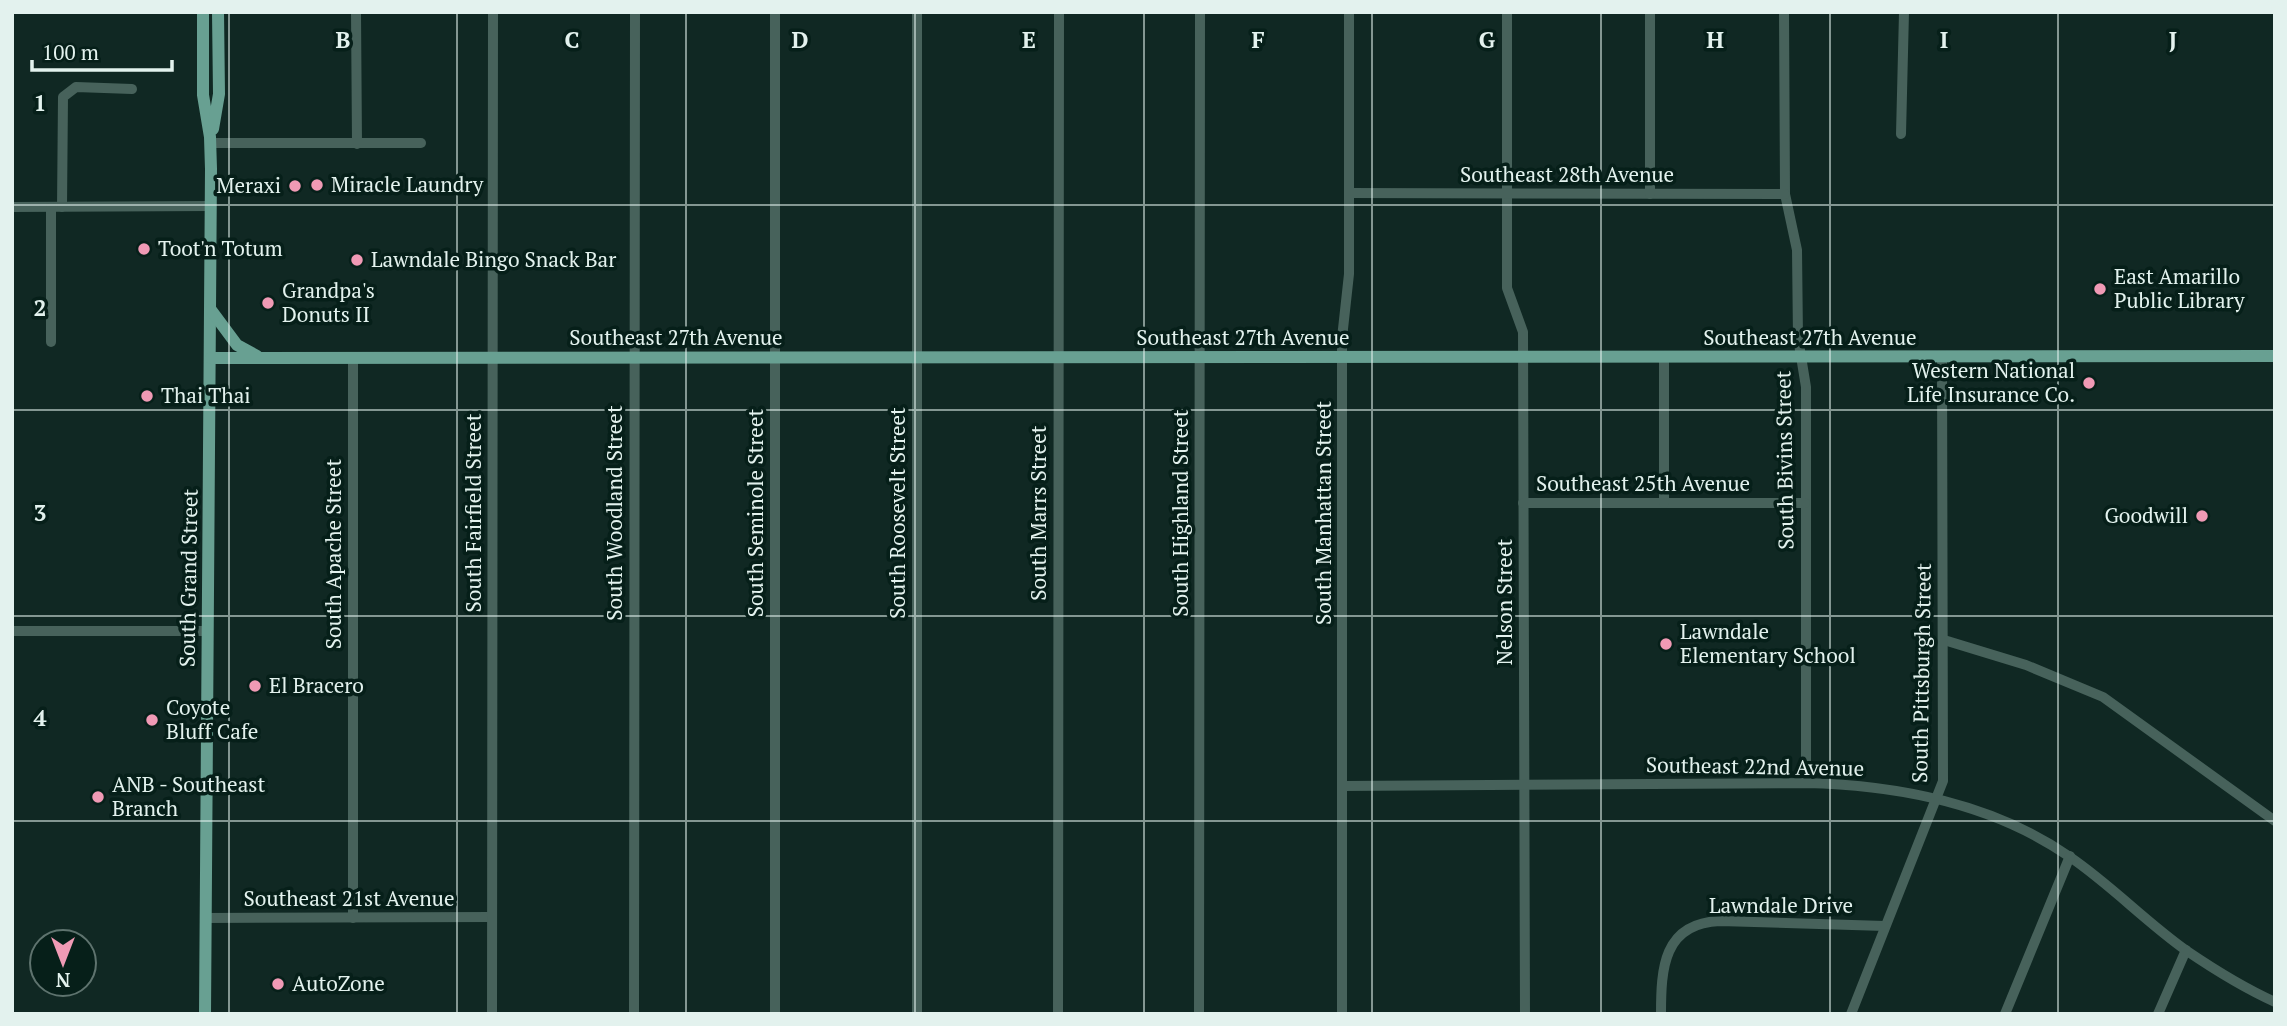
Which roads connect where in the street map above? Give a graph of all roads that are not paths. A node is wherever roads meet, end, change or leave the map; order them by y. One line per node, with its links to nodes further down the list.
1 (203, 12): 18 (main road, South Grand Street)
2 (218, 12): 18 (main road, South Grand Street)
3 (356, 12): 19 (street)
4 (494, 12): 40 (street, South Fairfield Street)
5 (635, 12): 41 (street, South Woodland Street)
6 (775, 12): 42 (street, South Seminole Street)
7 (917, 12): 43 (street, South Roosevelt Street)
8 (1059, 12): 30 (street, South Marrs Street)
9 (1200, 12): 31 (street, South Highland Street)
10 (1349, 12): 20 (street, South Manhattan Street)
11 (1507, 12): 21 (street, Nelson Street)
12 (1650, 12): 22 (street)
13 (1784, 12): 23 (street, South Bivins Street)
14 (1904, 12): 16 (street)
15 (132, 89): 26 (street)
16 (1901, 134)
17 (421, 143): 19 (street)
18 (211, 144): 19 (street); 24 (main road, South Grand Street)
19 (357, 144)
20 (1349, 193): 21 (street, Southeast 28th Avenue); 32 (street, South Manhattan Street)
21 (1508, 194): 22 (street, Southeast 28th Avenue); 33 (street, Nelson Street)
22 (1650, 194): 23 (street, Southeast 28th Avenue)
23 (1784, 194): 35 (street, South Bivins Street)
24 (211, 206): 26 (street); 27 (main road, South Grand Street)
25 (12, 207): 26 (street)
26 (56, 207): 28 (street)
27 (211, 309): 37 (main road, South Grand Street); 38 (main road)
28 (51, 342)
29 (2275, 355): 36 (main road, Southeast 27th Avenue)
30 (1059, 357): 31 (main road, Southeast 27th Avenue); 43 (main road, Southeast 27th Avenue); 67 (street, South Marrs Street)
31 (1200, 357): 32 (main road, Southeast 27th Avenue); 68 (street, South Highland Street)
32 (1343, 357): 33 (main road, Southeast 27th Avenue); 52 (street, South Manhattan Street)
33 (1523, 357): 34 (main road, Southeast 27th Avenue); 44 (street, Nelson Street)
34 (1664, 357): 35 (main road, Southeast 27th Avenue); 45 (street)
35 (1802, 357): 36 (main road, Southeast 27th Avenue); 46 (street, South Bivins Street)
36 (1942, 357): 49 (street, South Pittsburgh Street)
37 (211, 358): 38 (main road, Southeast 27th Avenue); 48 (main road, South Grand Street)
38 (260, 358): 39 (main road, Southeast 27th Avenue)
39 (353, 358): 40 (main road, Southeast 27th Avenue); 58 (street, South Apache Street)
40 (494, 358): 41 (main road, Southeast 27th Avenue); 56 (street, South Fairfield Street)
41 (635, 358): 42 (main road, Southeast 27th Avenue); 64 (street, South Woodland Street)
42 (775, 358): 43 (main road, Southeast 27th Avenue); 65 (street, South Seminole Street)
43 (917, 358): 66 (street, South Roosevelt Street)
44 (1523, 503): 45 (street, Southeast 25th Avenue); 51 (street, Nelson Street)
45 (1664, 503): 46 (street, Southeast 25th Avenue)
46 (1805, 503): 50 (street, South Bivins Street)
47 (12, 631): 48 (street)
48 (207, 631): 57 (main road, South Grand Street)
49 (1944, 640): 53 (street, South Pittsburgh Street); 54 (street)
50 (1806, 783): 51 (street, Southeast 22nd Avenue); 53 (street, Southeast 22nd Avenue)
51 (1525, 785): 52 (street, Southeast 22nd Avenue); 70 (street, Nelson Street)
52 (1343, 786): 69 (street, South Manhattan Street)
53 (1938, 799): 55 (street, Southeast 22nd Avenue); 59 (street, South Pittsburgh Street)
54 (2275, 821)
55 (2070, 856): 60 (street, Southeast 22nd Avenue); 73 (street)
56 (492, 917): 58 (street, Southeast 21st Avenue); 63 (street, South Fairfield Street)
57 (205, 918): 58 (street, Southeast 21st Avenue); 62 (main road, South Grand Street)
58 (353, 918)
59 (1885, 926): 71 (street, Lawndale Drive); 72 (street, South Pittsburgh Street)
60 (2186, 950): 61 (street, Southeast 22nd Avenue); 74 (street)
61 (2275, 1002)
62 (205, 1014)
63 (492, 1014)
64 (634, 1014)
65 (775, 1014)
66 (917, 1014)
67 (1058, 1014)
68 (1199, 1014)
69 (1342, 1014)
70 (1525, 1014)
71 (1661, 1014)
72 (1851, 1014)
73 (2005, 1014)
74 (2158, 1014)

